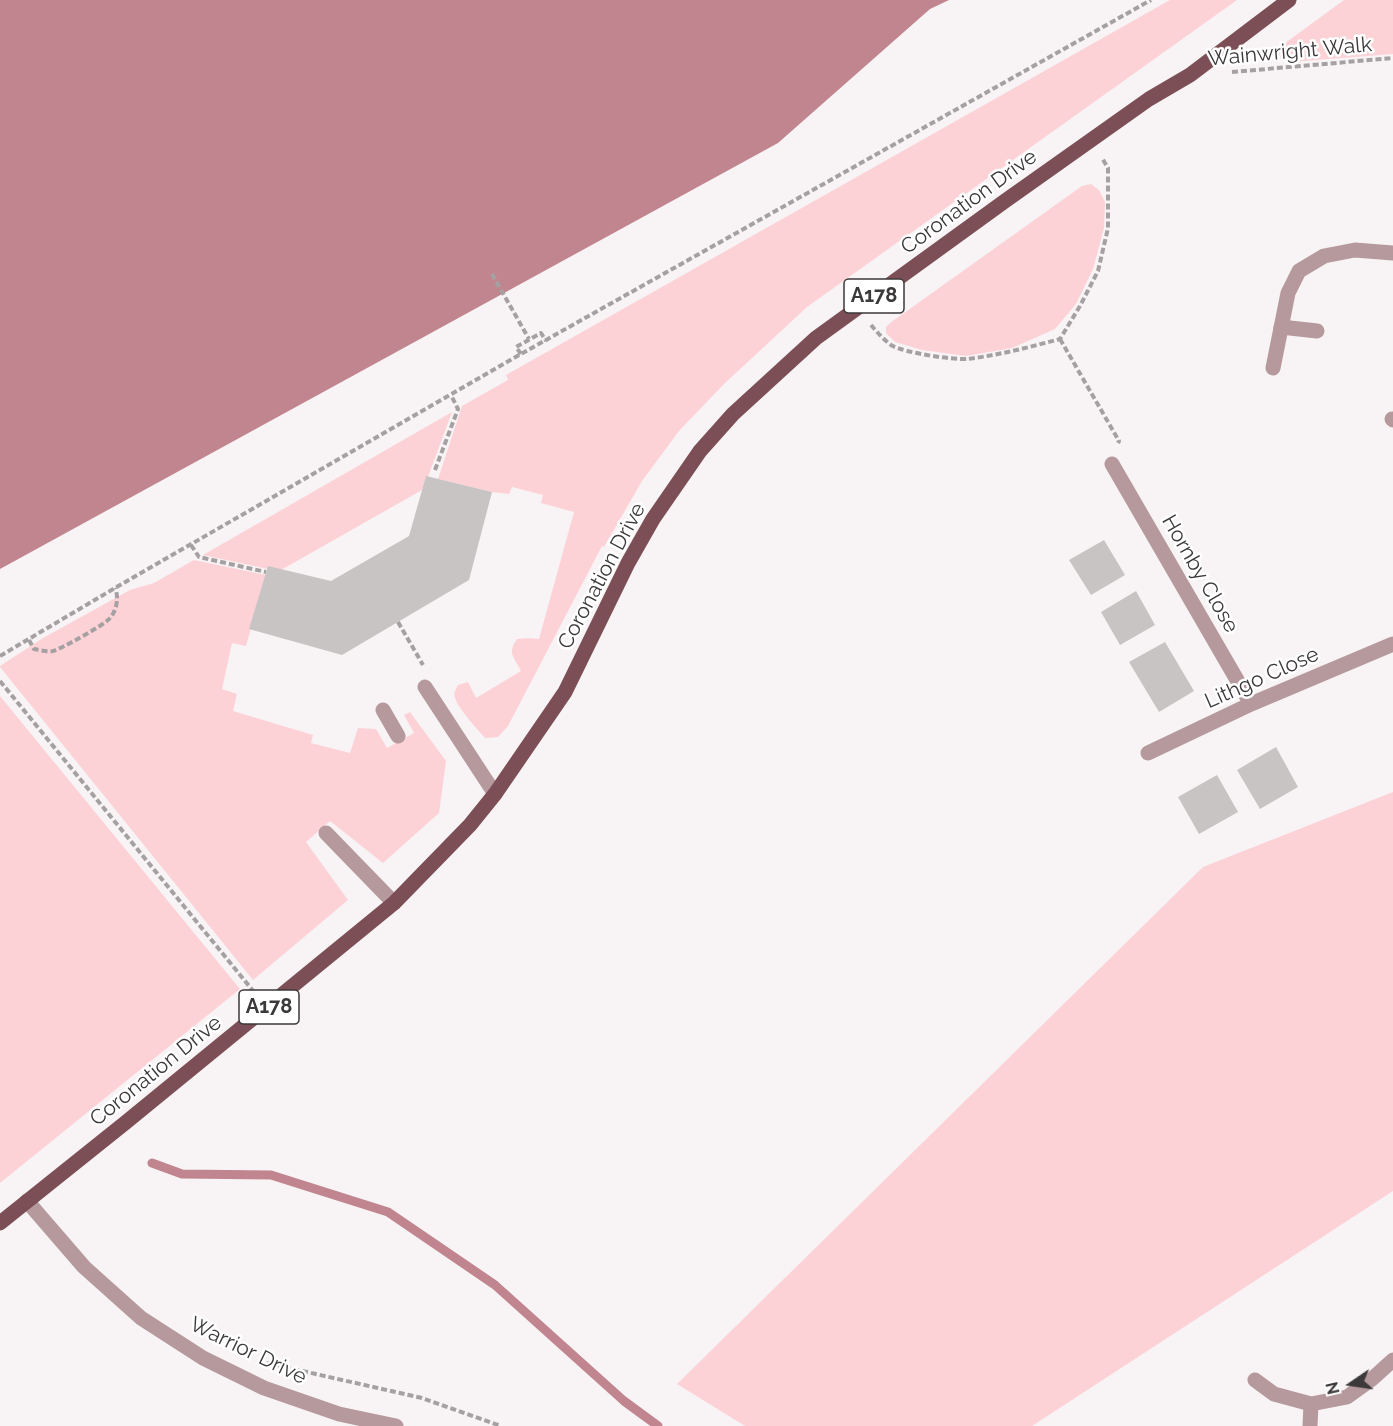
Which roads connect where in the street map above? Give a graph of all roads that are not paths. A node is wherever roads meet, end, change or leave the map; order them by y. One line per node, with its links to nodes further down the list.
1 (1289, 0): 13 (main road, Coronation Drive / A178)
2 (1393, 253): 3 (street)
3 (1281, 327): 4 (street); 5 (street)
4 (1317, 332)
5 (1273, 368)
6 (1112, 464): 9 (street, Hornby Close)
7 (1393, 644): 9 (street, Lithgo Close)
8 (426, 680): 13 (street)
9 (1251, 704): 12 (street, Lithgo Close)
10 (383, 710): 11 (street)
11 (398, 736)
12 (1148, 753)
13 (495, 794): 15 (main road, Coronation Drive / A178)
14 (326, 833): 15 (street)
15 (394, 903): 16 (main road, Coronation Drive / A178)
16 (27, 1201): 17 (main road, Coronation Drive / A178); 21 (street, Warrior Drive)
17 (0, 1223)
18 (1393, 1360): 20 (street)
19 (1255, 1380): 20 (street)
20 (1311, 1404): 22 (street)
21 (396, 1426)
22 (1310, 1426)

